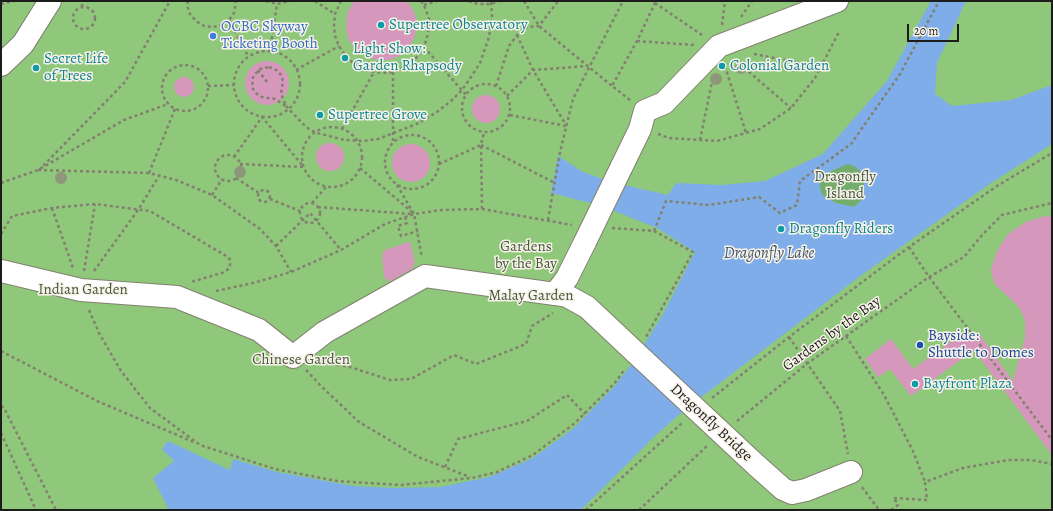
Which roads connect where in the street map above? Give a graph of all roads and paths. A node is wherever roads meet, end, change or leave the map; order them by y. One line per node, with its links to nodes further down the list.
1 (14, 1): 23 (path)
2 (50, 1): 39 (street)
3 (82, 1): 26 (path)
4 (170, 1): 75 (path)
5 (188, 1): 28 (path)
6 (236, 1): 28 (path)
7 (266, 1): 24 (path)
8 (290, 1): 24 (path)
9 (315, 1): 27 (path)
10 (341, 1): 27 (path)
11 (421, 1): 25 (path)
12 (437, 1): 25 (path)
13 (469, 1): 15 (path)
14 (491, 1): 56 (path, bridge)
15 (500, 1)
16 (524, 1): 29 (path)
17 (558, 1): 29 (path)
18 (623, 1): 40 (path)
19 (725, 1): 34 (path)
20 (837, 1): 34 (street)
21 (940, 1): 102 (path)
22 (656, 2): 32 (path); 34 (path)
23 (1, 4)
24 (276, 4): 36 (path)
25 (424, 5): 35 (path)
26 (82, 7): 26 (path)
27 (335, 14): 33 (path)
28 (229, 20): 38 (path)
29 (539, 26): 31 (path); 40 (path)
30 (839, 32): 41 (path)
31 (517, 34): 44 (path); 51 (path)
32 (637, 40): 34 (path); 52 (path)
33 (339, 46): 43 (path); 45 (path)
34 (719, 46): 57 (path); 61 (street); 65 (path)
35 (424, 47): 46 (path); 53 (path)
36 (270, 51): 38 (path); 43 (path)
37 (750, 53): 41 (path)
38 (248, 56): 50 (path)
39 (1, 65)
40 (588, 66): 44 (path); 52 (path); 62 (path)
41 (821, 67): 57 (path)
42 (258, 70): 48 (path); 56 (path); 56 (path)
43 (296, 70): 60 (path)
44 (533, 70): 54 (path); 62 (path)
45 (374, 72): 46 (path); 63 (path)
46 (393, 72): 67 (path)
47 (713, 78): 66 (path)
48 (267, 82)
49 (208, 86): 50 (path); 55 (path); 58 (path)
50 (234, 86): 60 (path)
51 (496, 86): 53 (path); 54 (path)
52 (612, 86): 61 (path)
53 (466, 95): 64 (path)
54 (507, 96): 59 (path)
55 (168, 104): 58 (path); 75 (path)
56 (286, 106)
57 (792, 108): 65 (path)
58 (175, 109): 76 (path)
59 (510, 115): 62 (path); 64 (path)
60 (262, 117): 70 (path); 73 (path)
61 (643, 120): 66 (path); 104 (street, bridge)
62 (566, 126): 81 (path)
63 (342, 129): 73 (path); 74 (path)
64 (484, 132): 68 (path)
65 (746, 132): 66 (path)
66 (700, 140)
67 (393, 142): 72 (path); 82 (path)
68 (481, 145): 72 (path); 81 (path); 92 (path)
69 (1052, 153): 106 (path)
70 (234, 157): 71 (path); 79 (path)
71 (240, 164): 73 (path); 78 (path)
72 (439, 164): 82 (path)
73 (303, 167): 83 (path)
74 (360, 168): 83 (path); 95 (path)
75 (38, 170): 76 (path); 80 (path)
76 (149, 173): 77 (path)
77 (159, 176): 85 (path); 93 (path)
78 (236, 178): 79 (path); 84 (path)
79 (222, 180): 85 (path)
80 (1, 182)
81 (555, 183): 98 (path)
82 (396, 184): 95 (path)
83 (326, 187): 87 (path)
84 (259, 193): 86 (path); 86 (path)
85 (212, 195): 105 (path)
86 (270, 200): 94 (path)
87 (312, 203): 90 (path); 94 (path)
88 (1052, 203): 111 (path, Gardens by the Bay)
89 (95, 204): 91 (path); 93 (path); 113 (path)
90 (318, 207): 95 (path); 99 (path)
91 (52, 208): 103 (path); 113 (path)
92 (482, 209): 95 (path); 98 (path)
93 (138, 210): 112 (path); 113 (path)
94 (300, 211): 97 (path)
95 (414, 214): 96 (path); 101 (path)
96 (405, 217): 101 (path); 107 (path)
97 (303, 220): 99 (path); 99 (path); 105 (path)
98 (548, 220): 104 (path)
99 (317, 222): 107 (path)
100 (606, 228): 102 (path)
101 (418, 231): 110 (path)
102 (654, 231): 119 (path)
103 (1, 234)
104 (580, 234): 115 (street)
105 (276, 246): 109 (path)
106 (909, 247): 111 (path); 118 (path)
107 (341, 250): 109 (path)
108 (1, 271): 113 (street)
109 (291, 272): 114 (path)
110 (425, 276): 115 (street); 121 (street)
111 (929, 277): 117 (path, Gardens by the Bay); 130 (path)
112 (186, 283)
113 (81, 290): 121 (street); 132 (path)
114 (209, 292)
115 (555, 294): 116 (street)
116 (581, 303): 121 (path); 135 (street, Dragonfly Bridge, bridge)
117 (846, 336): 122 (path, Gardens by the Bay); 137 (path)
118 (789, 337): 122 (path); 124 (path)
119 (642, 343)
120 (1, 351): 132 (path)
121 (293, 357): 134 (path)
122 (808, 363): 127 (path, Gardens by the Bay); 135 (path)
123 (625, 368): 126 (path)
124 (707, 402)
125 (1, 406): 140 (path)
126 (585, 414): 134 (path); 136 (path)
127 (736, 422)
128 (682, 424): 141 (path)
129 (1, 433): 139 (path)
130 (1052, 440)
131 (711, 442): 142 (path)
132 (200, 445): 136 (path)
133 (1052, 464): 137 (path)
134 (445, 467): 136 (path)
135 (851, 472)
136 (472, 478)
137 (925, 482): 144 (path)
138 (867, 494): 143 (path)
139 (36, 510)
140 (56, 510)
141 (586, 510)
142 (640, 510)
143 (879, 510)
144 (891, 510)

